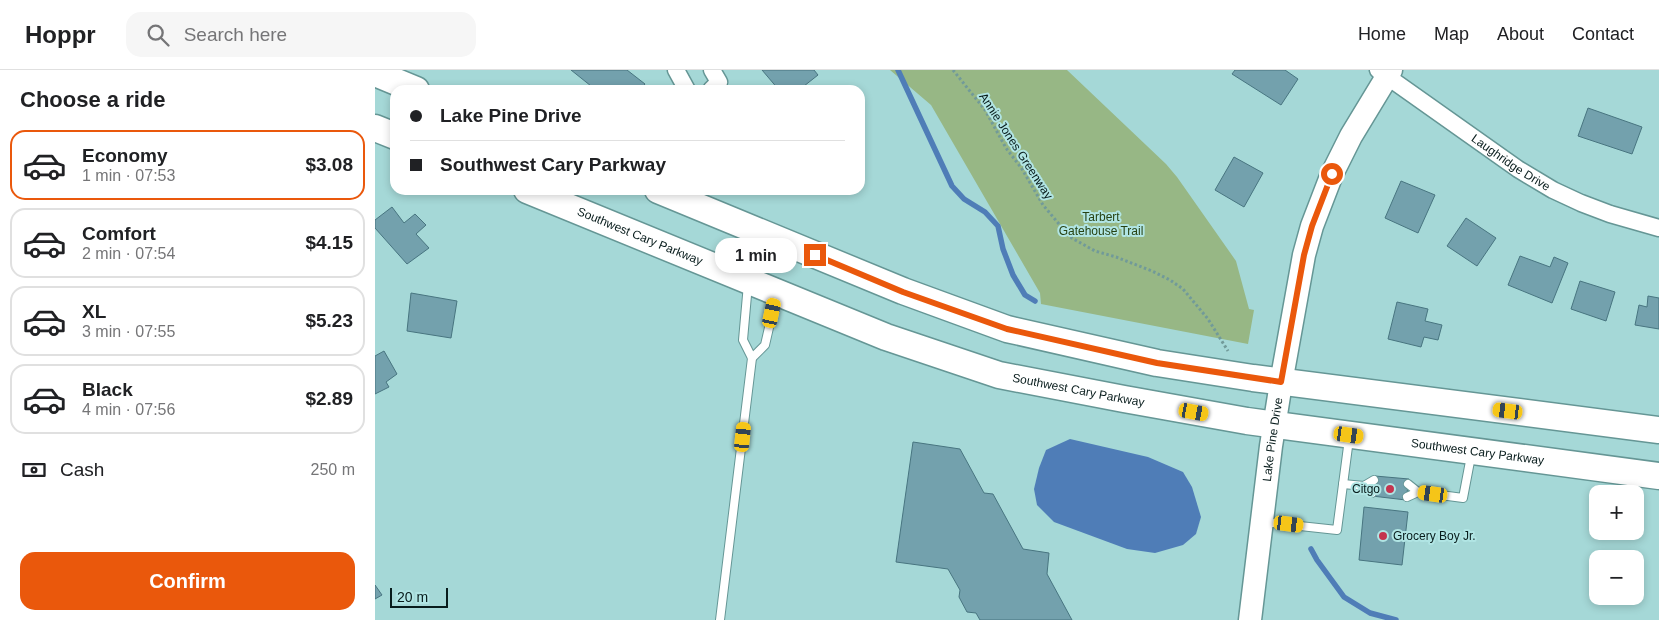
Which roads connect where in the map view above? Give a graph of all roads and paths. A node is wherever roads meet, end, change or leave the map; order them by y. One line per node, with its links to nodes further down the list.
1 (676, 70): 7 (street)
2 (712, 70): 8 (street)
3 (953, 70): 16 (path, Annie Jones Greenway)
4 (1385, 72): 13 (street, Laughridge Drive); 18 (street, Lake Pine Drive)
5 (375, 73): 6 (main road)
6 (404, 85)
7 (684, 85)
8 (716, 85)
9 (375, 128): 10 (main road)
10 (390, 134)
11 (539, 195): 14 (main road, Southwest Cary Parkway)
12 (670, 195): 18 (main road)
13 (1659, 228)
14 (748, 280): 15 (main road, Southwest Cary Parkway); 17 (lane)
15 (777, 292): 17 (lane); 19 (main road, Southwest Cary Parkway)
16 (1228, 352)
17 (752, 358): 32 (lane)
18 (1281, 382): 19 (street, Lake Pine Drive); 20 (main road)
19 (1275, 425): 21 (main road, Southwest Cary Parkway); 31 (street, Lake Pine Drive)
20 (1659, 430)
21 (1349, 435): 22 (main road, Southwest Cary Parkway); 25 (lane)
22 (1472, 451): 23 (main road, Southwest Cary Parkway); 28 (lane)
23 (1659, 476)
24 (1374, 480): 27 (lane)
25 (1343, 484): 27 (lane); 31 (lane)
26 (1408, 484): 28 (lane)
27 (1364, 486): 29 (lane)
28 (1418, 492): 30 (lane)
29 (1372, 493)
30 (1407, 497)
31 (1262, 521): 33 (street, Lake Pine Drive)
32 (720, 620)
33 (1250, 620)

